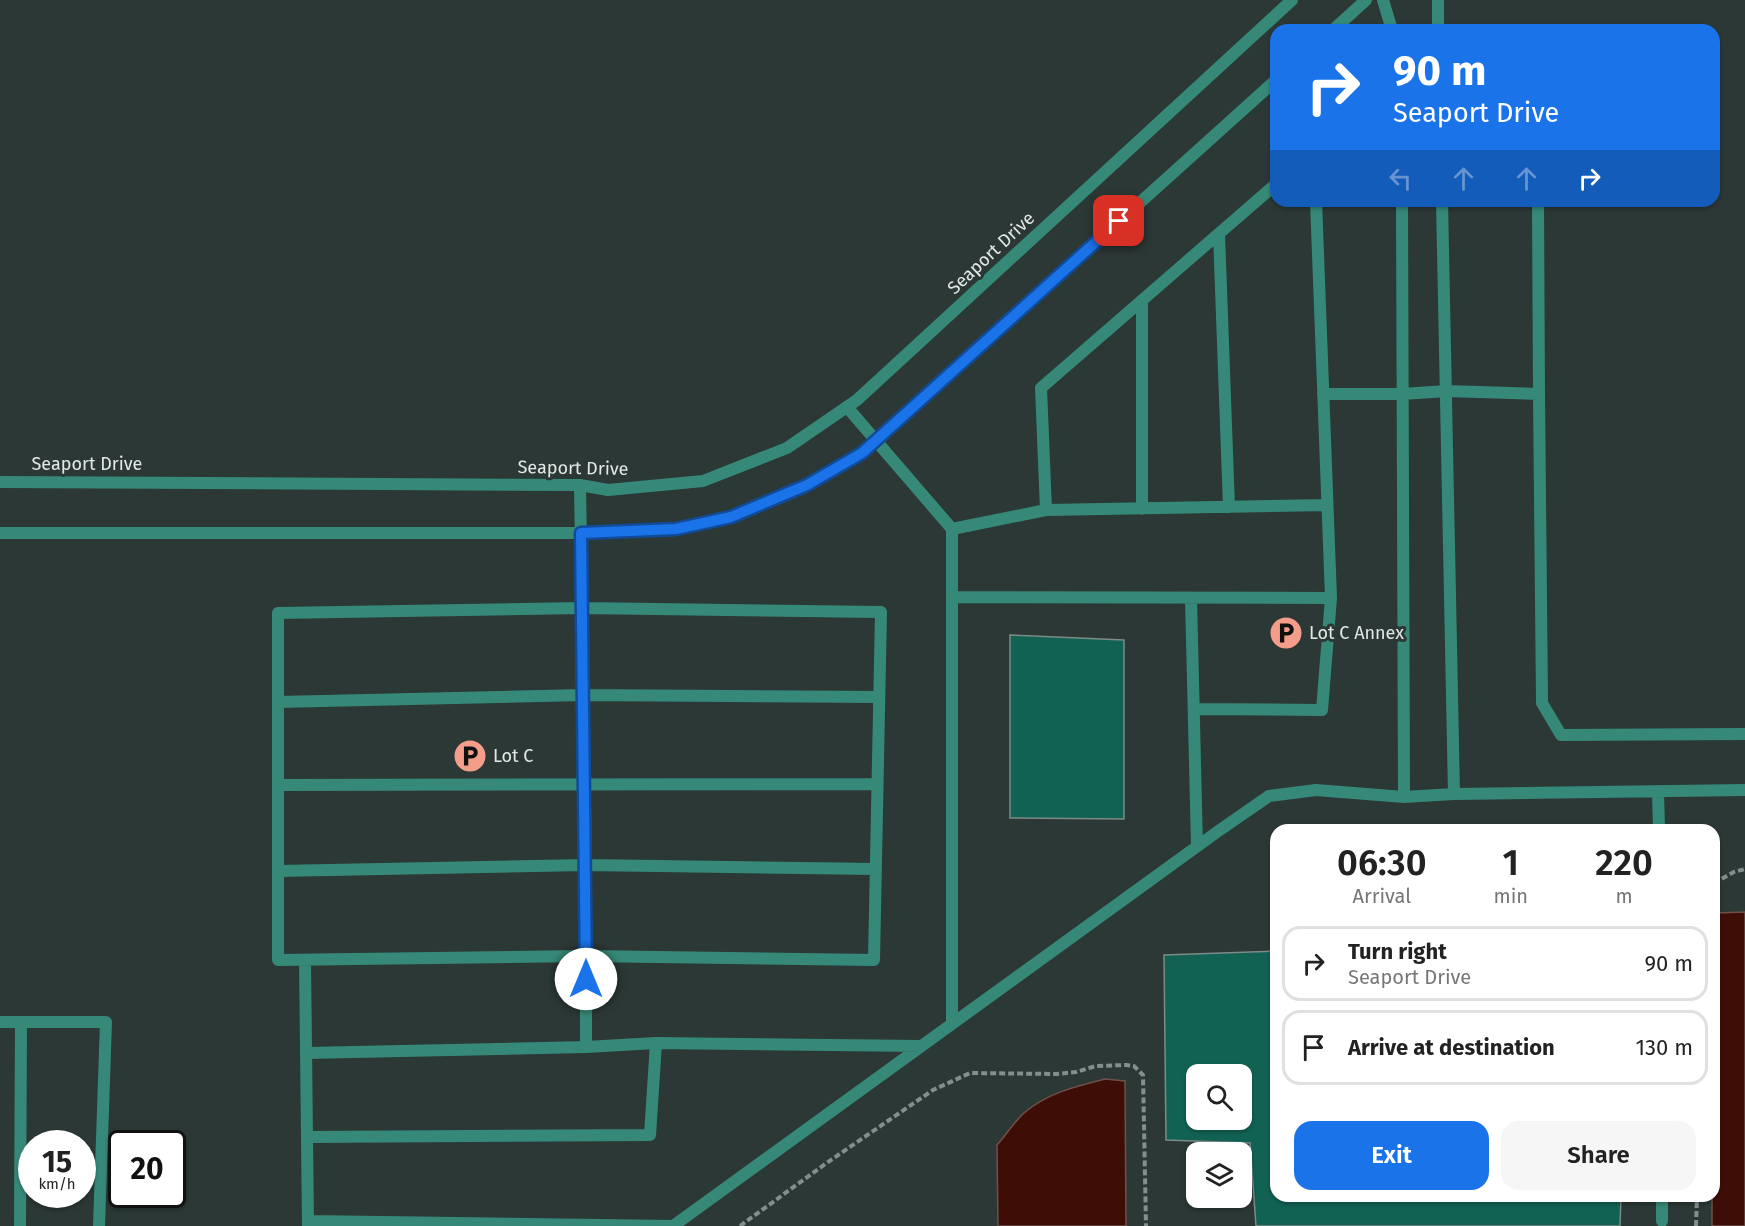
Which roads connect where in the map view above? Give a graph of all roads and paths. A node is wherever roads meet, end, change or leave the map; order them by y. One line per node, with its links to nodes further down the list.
1 (1292, 0): 20 (street, Seaport Drive)
2 (1366, 0): 5 (street)
3 (1383, 0): 6 (street)
4 (1438, 0): 7 (street)
5 (1340, 24)
6 (1390, 24)
7 (1438, 24)
8 (1270, 85): 21 (street)
9 (1270, 189): 14 (street)
10 (1316, 207): 17 (street)
11 (1402, 207): 18 (street)
12 (1442, 207): 16 (street)
13 (1538, 207): 19 (street)
14 (1219, 234): 15 (street); 25 (street)
15 (1142, 301): 26 (street); 27 (street)
16 (1447, 391): 18 (street); 19 (street); 45 (street)
17 (1323, 394): 18 (street); 24 (street)
18 (1402, 394): 46 (street)
19 (1539, 394): 39 (street)
20 (847, 407): 21 (street); 23 (street, Seaport Drive)
21 (875, 441): 28 (street); 30 (street)
22 (0, 482): 23 (street, Seaport Drive)
23 (580, 485): 30 (street)
24 (1327, 505): 25 (street); 33 (street)
25 (1229, 507): 26 (street)
26 (1142, 508): 27 (street)
27 (1046, 510): 28 (street)
28 (952, 529): 31 (street)
29 (0, 533): 30 (street)
30 (581, 533): 34 (street)
31 (952, 597): 32 (street); 58 (street)
32 (1191, 598): 33 (street); 38 (street)
33 (1331, 598): 38 (street)
34 (582, 608): 35 (street); 36 (street); 37 (street)
35 (583, 695): 36 (street); 37 (street); 40 (street)
36 (879, 697): 41 (street)
37 (278, 702): 42 (street)
38 (1194, 709): 48 (street)
39 (1745, 734)
40 (584, 784): 41 (street); 42 (street); 49 (street)
41 (877, 784): 50 (street)
42 (278, 785): 52 (street)
43 (1745, 790): 44 (street)
44 (1658, 791): 45 (street); 47 (street)
45 (1454, 794): 46 (street)
46 (1404, 797): 48 (street)
47 (1659, 824)
48 (1197, 846): 58 (street)
49 (586, 865): 50 (street); 52 (street); 54 (street)
50 (876, 869): 54 (street)
51 (1745, 869): 53 (path)
52 (278, 871): 55 (street)
53 (1720, 880)
54 (586, 956): 55 (street); 61 (street)
55 (305, 960): 62 (street)
56 (0, 1022): 57 (street)
57 (21, 1022): 68 (street); 69 (street)
58 (952, 1024): 60 (street)
59 (656, 1043): 60 (street); 61 (street); 63 (street)
60 (921, 1046): 70 (street)
61 (586, 1047): 62 (street)
62 (306, 1053): 63 (street)
63 (307, 1137): 67 (street)
64 (1662, 1202): 66 (street)
65 (1697, 1202): 73 (path)
66 (1662, 1221)
67 (308, 1224): 70 (street)
68 (20, 1226)
69 (99, 1226)
70 (674, 1226)
71 (740, 1226): 72 (path)
72 (1146, 1226)
73 (1696, 1226)

